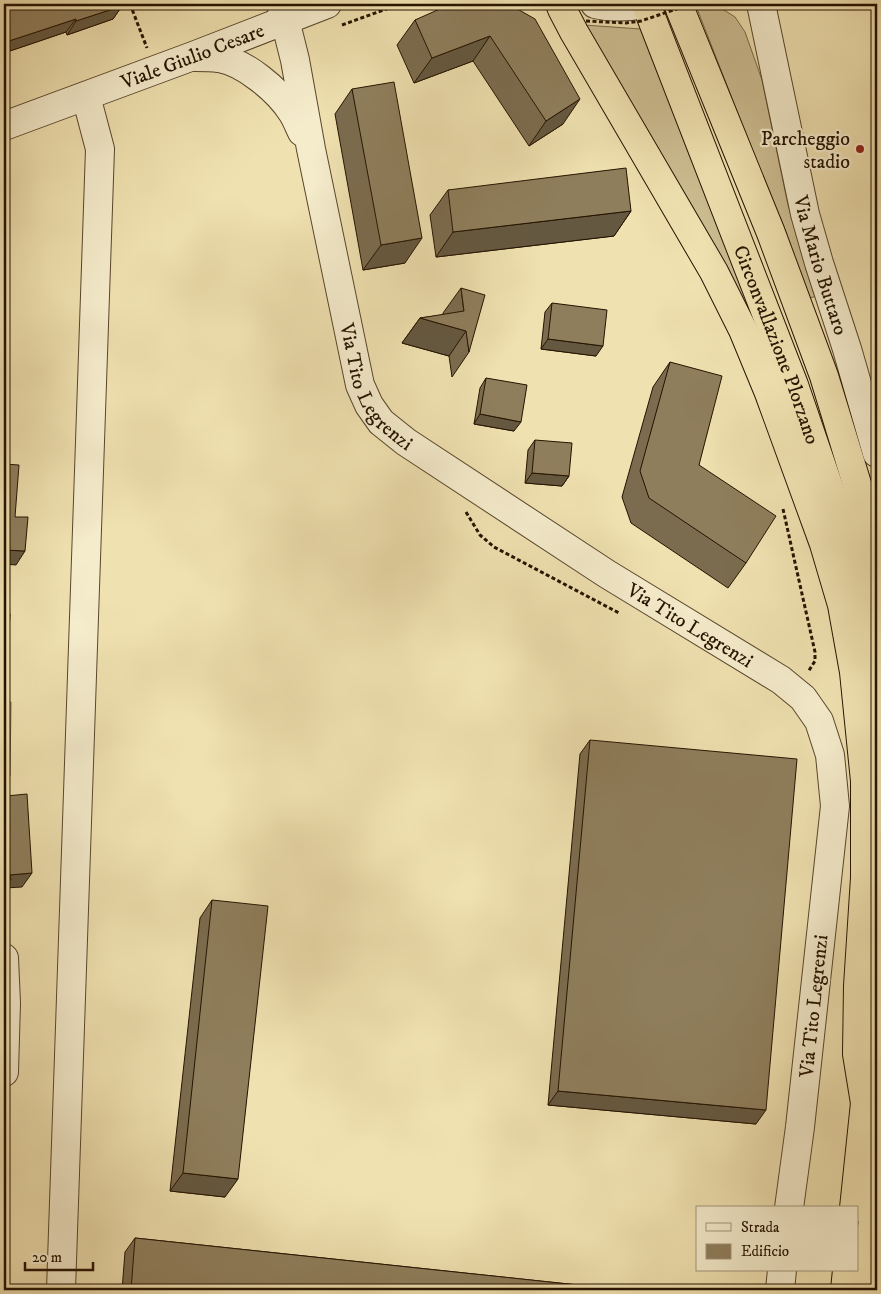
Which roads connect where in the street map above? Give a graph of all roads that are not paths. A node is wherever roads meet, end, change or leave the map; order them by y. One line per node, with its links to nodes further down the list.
1 (560, 4): 20 (highway)
2 (646, 4): 7 (street); 16 (highway, Circonvallazione Plorzano)
3 (678, 4): 15 (highway, Circonvallazione Plorzano)
4 (731, 4): 9 (street, Via Mario Buttaro)
5 (761, 4): 9 (street, Via Mario Buttaro)
6 (284, 12): 8 (street, Viale Giulio Cesare); 10 (street, Viale Giulio Cesare); 13 (street, Via Tito Legrenzi)
7 (590, 12)
8 (332, 15)
9 (769, 44): 14 (street, Via Mario Buttaro)
10 (193, 56): 11 (street, Viale Giulio Cesare); 13 (street, Via Tito Legrenzi)
11 (86, 96): 12 (street, Viale Giulio Cesare); 26 (street)
12 (4, 126)
13 (311, 149): 22 (street, Via Tito Legrenzi)
14 (877, 453)
15 (877, 565)
16 (877, 694)
17 (4, 958): 19 (street)
18 (877, 1013): 20 (highway)
19 (4, 1072)
20 (865, 1103): 23 (highway)
21 (877, 1182): 29 (highway)
22 (790, 1206)
23 (854, 1206)
24 (782, 1272): 27 (street)
25 (847, 1272): 28 (highway)
26 (61, 1290)
27 (780, 1290)
28 (845, 1290)
29 (865, 1290)

